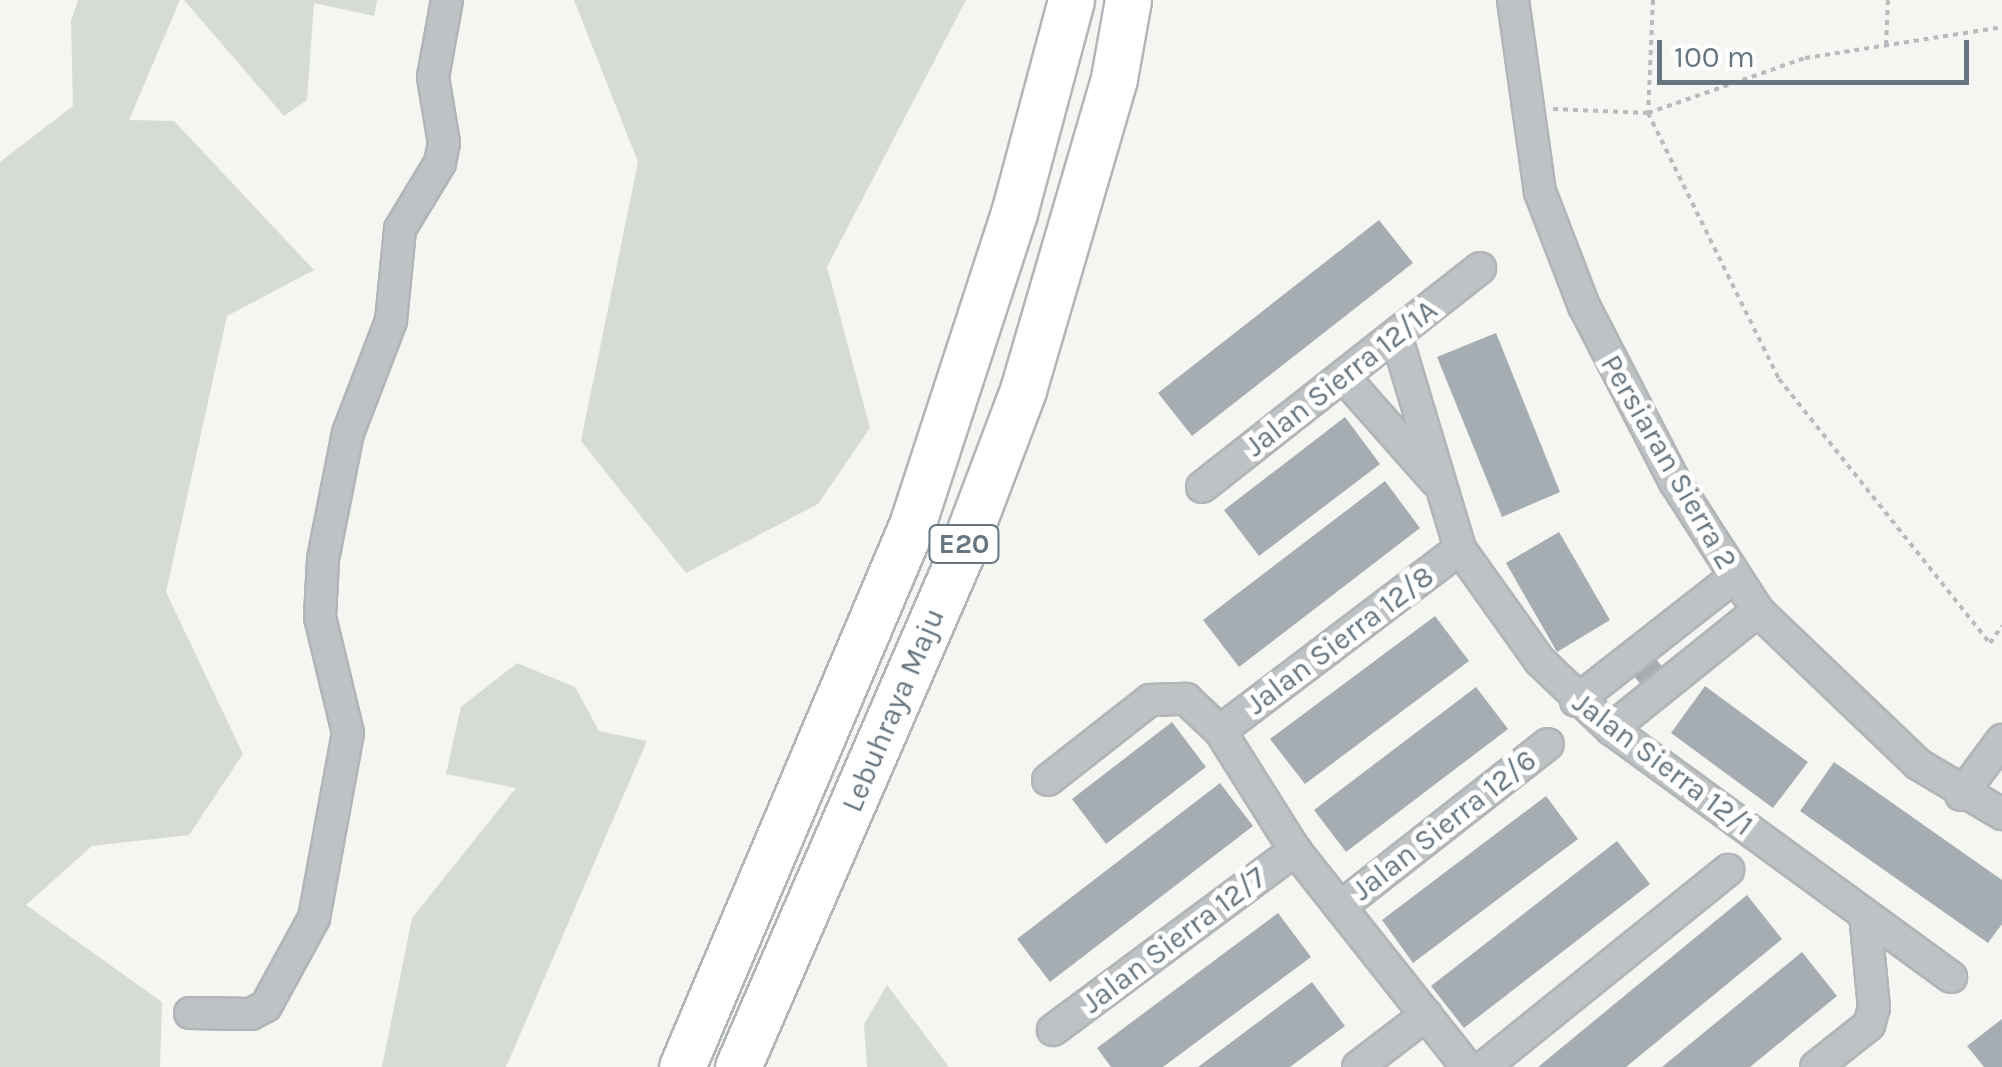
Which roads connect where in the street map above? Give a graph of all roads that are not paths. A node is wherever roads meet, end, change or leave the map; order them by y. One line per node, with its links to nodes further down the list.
1 (447, 0): 30 (street)
2 (1071, 0): 33 (highway, Lebuhraya Maju / E20)
3 (1128, 0): 34 (highway, Lebuhraya Maju / E20)
4 (1512, 0): 11 (street, Persiaran Sierra 2)
5 (1480, 268): 6 (street, Jalan Sierra 12/1A)
6 (1396, 334): 7 (street, Jalan Sierra 12/1A); 9 (street, Jalan Sierra 12/1)
7 (1343, 376): 8 (street, Jalan Sierra 12/1A); 9 (street)
8 (1202, 487)
9 (1445, 491): 10 (street, Jalan Sierra 12/1)
10 (1460, 549): 17 (street, Jalan Sierra 12/1); 19 (street, Jalan Sierra 12/8)
11 (1734, 578): 12 (street, Persiaran Sierra 2); 13 (street)
12 (1758, 610): 15 (street); 23 (street, Persiaran Sierra 2)
13 (1670, 628): 14 (street); 15 (street)
14 (1636, 654): 16 (street); 17 (street)
15 (1695, 660): 16 (street)
16 (1660, 686): 18 (street)
17 (1576, 701): 18 (street, Jalan Sierra 12/1)
18 (1611, 728): 28 (street, Jalan Sierra 12/1)
19 (1220, 731): 22 (street); 25 (street)
20 (2002, 740): 23 (street)
21 (1548, 744): 27 (street, Jalan Sierra 12/6)
22 (1048, 780)
23 (1961, 795): 24 (street, Persiaran Sierra 2)
24 (2002, 814)
25 (1294, 850): 27 (street); 32 (street, Jalan Sierra 12/7)
26 (1728, 870): 37 (street)
27 (1340, 906): 31 (street)
28 (1865, 914): 29 (street, Jalan Sierra 12/1); 38 (street)
29 (1951, 977)
30 (190, 1013)
31 (1426, 1015): 35 (street); 36 (street)
32 (1053, 1030)
33 (682, 1067)
34 (738, 1067)
35 (1358, 1067)
36 (1466, 1067)
37 (1484, 1067)
38 (1816, 1067)

